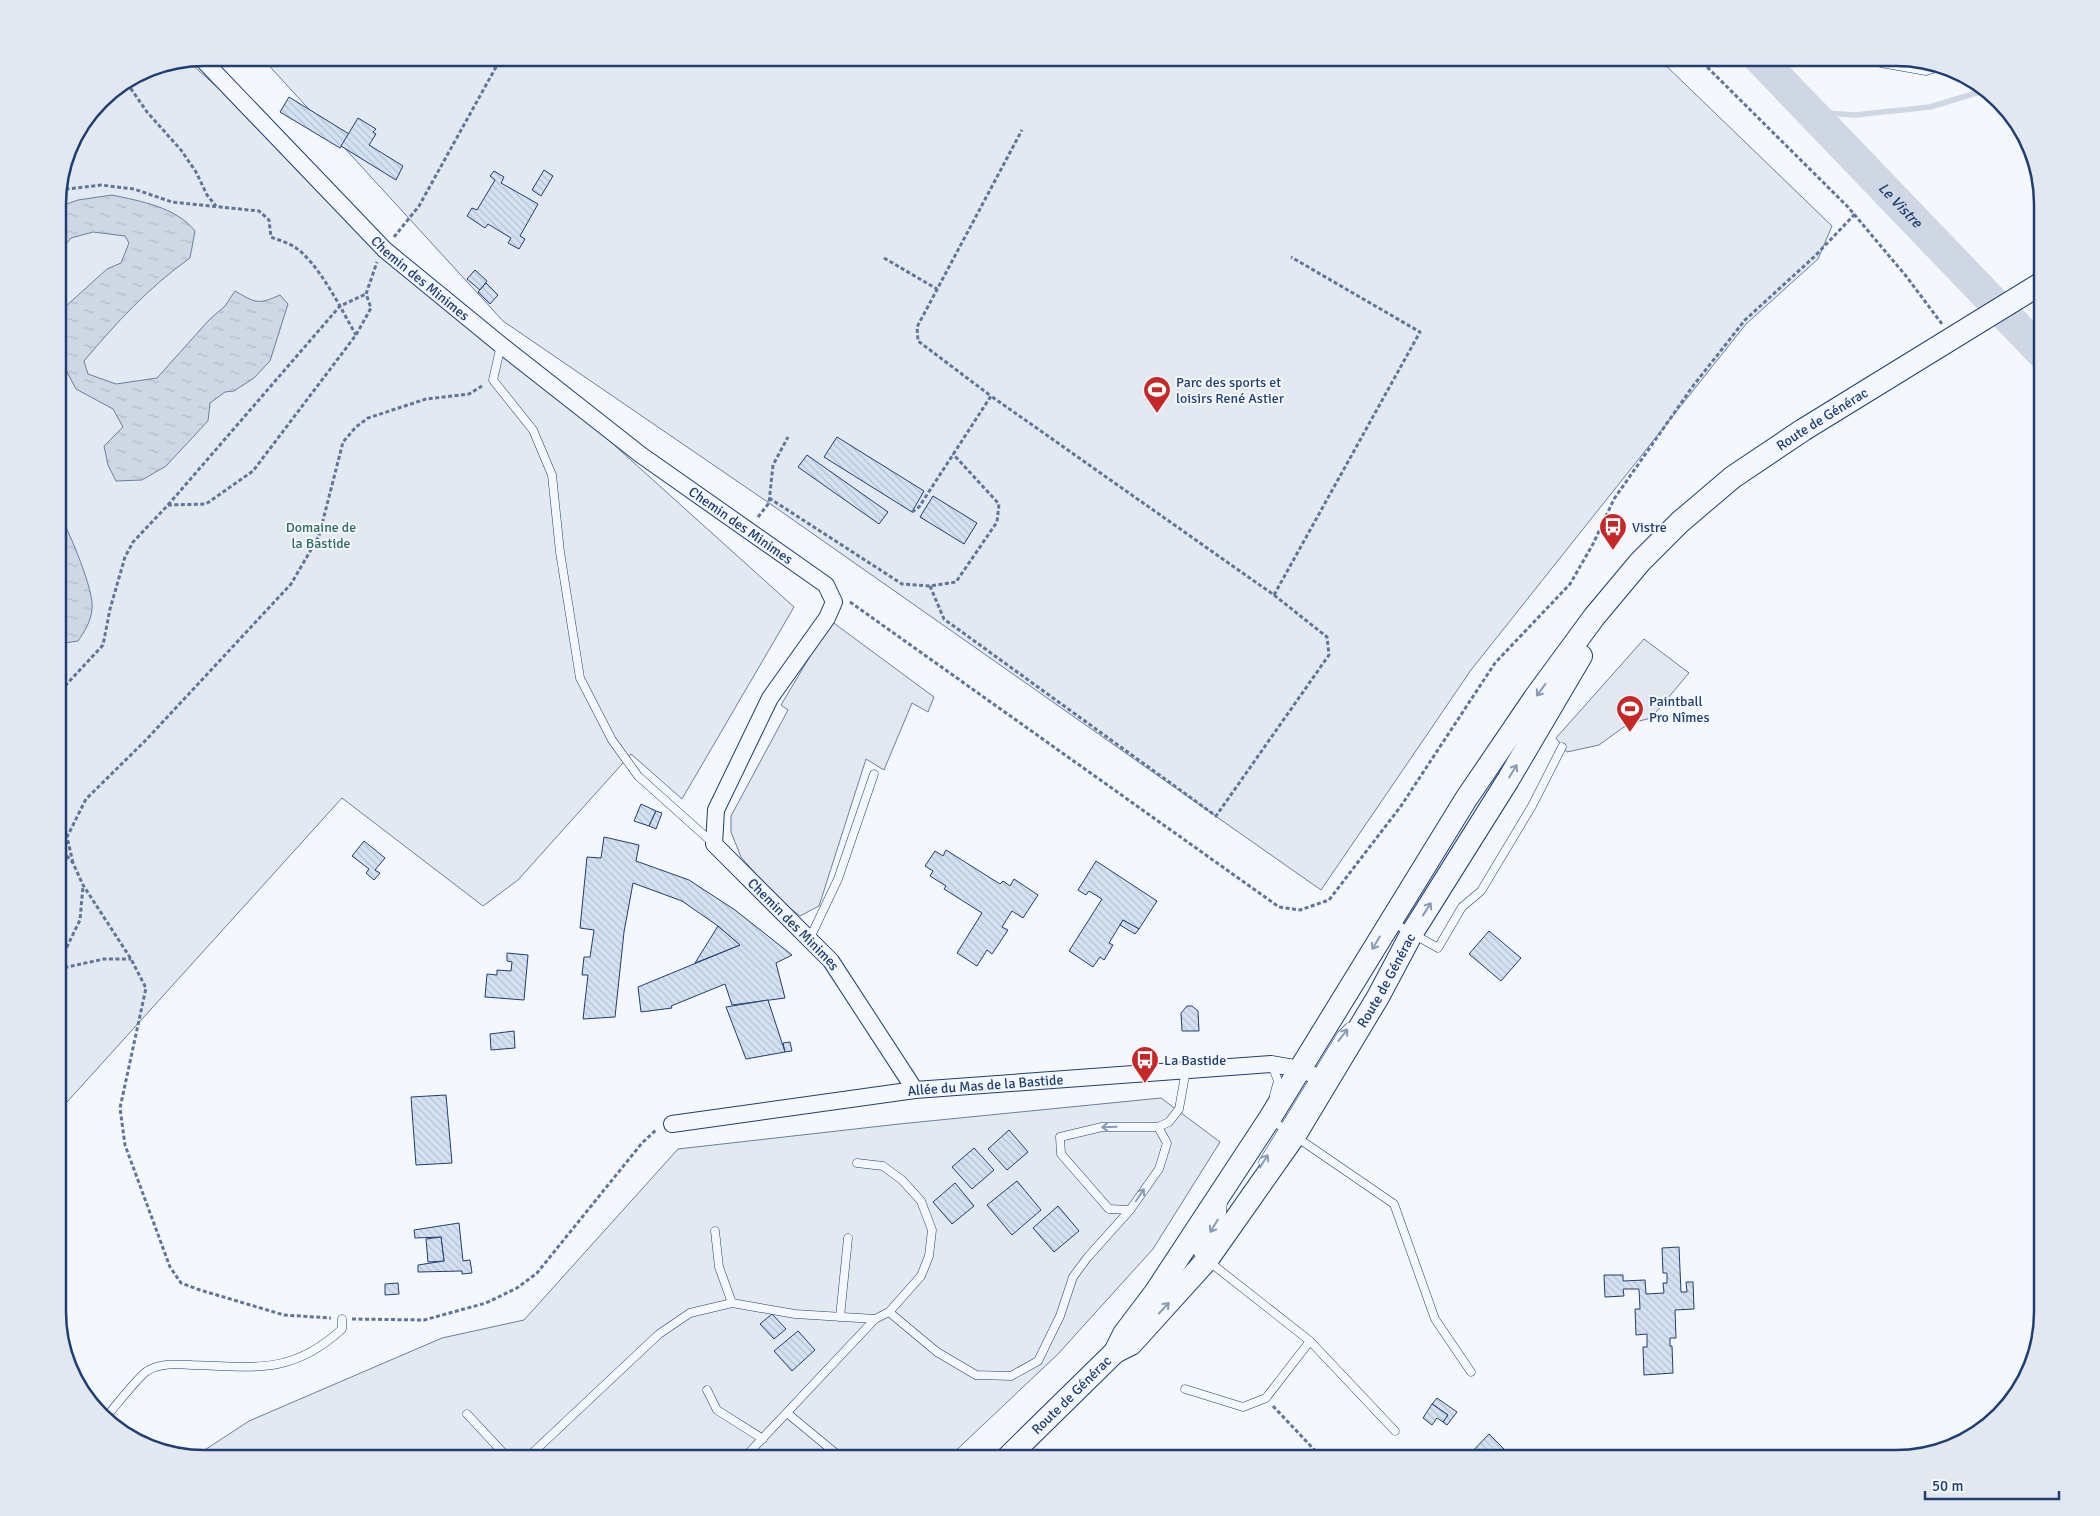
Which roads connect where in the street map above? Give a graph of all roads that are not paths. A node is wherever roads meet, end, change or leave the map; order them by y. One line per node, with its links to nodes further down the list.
1 (209, 67): 5 (street, Chemin des Minimes)
2 (1903, 67): 3 (lane)
3 (1928, 71)
4 (2034, 289): 6 (street, Route de Générac)
5 (501, 345): 9 (lane); 9 (street, Chemin des Minimes)
6 (1625, 582): 10 (street, Route de Générac, one-way to 6); 10 (street, Route de Générac, one-way to 10)
7 (1562, 747): 10 (lane)
8 (874, 774): 11 (lane)
9 (714, 844): 11 (street, Chemin des Minimes)
10 (1400, 926): 12 (street, Route de Générac); 15 (street, Route de Générac, one-way to 15)
11 (810, 940): 16 (street, Chemin des Minimes)
12 (1378, 997): 15 (lane, one-way to 12); 19 (street, Route de Générac)
13 (1271, 1064): 14 (street, Allée du Mas de la Bastide); 15 (street, Allée du Mas de la Bastide); 28 (lane)
14 (1186, 1070): 16 (street, Allée du Mas de la Bastide); 18 (lane)
15 (1308, 1072): 19 (street, Route de Générac)
16 (915, 1090): 17 (street, Allée du Mas de la Bastide)
17 (672, 1124)
18 (1158, 1127): 23 (lane, one-way to 18); 23 (lane, one-way to 23)
19 (1283, 1127): 21 (lane, one-way to 19); 22 (street, Route de Générac); 24 (street, Route de Générac); 36 (lane)
20 (857, 1163): 30 (lane)
21 (1260, 1168)
22 (1235, 1188): 24 (lane); 27 (lane, one-way to 27); 28 (street, Route de Générac)
23 (1130, 1210): 30 (lane)
24 (1236, 1220): 27 (street, Route de Générac)
25 (715, 1232): 29 (lane)
26 (848, 1238): 31 (lane)
27 (1207, 1260): 34 (lane); 35 (street, Route de Générac, one-way to 27)
28 (1155, 1293): 35 (street, Route de Générac)
29 (732, 1303): 31 (lane); 45 (lane)
30 (889, 1312): 33 (lane)
31 (840, 1317): 33 (lane)
32 (342, 1319): 39 (lane)
33 (875, 1319): 40 (lane)
34 (1310, 1341): 37 (lane); 42 (lane)
35 (1115, 1352): 48 (street, Route de Générac)
36 (1470, 1372)
37 (1185, 1389)
38 (707, 1390): 43 (lane)
39 (110, 1412)
40 (787, 1413): 43 (lane); 47 (lane)
41 (467, 1414): 44 (lane)
42 (1394, 1431)
43 (763, 1439): 46 (lane)
44 (501, 1450)
45 (535, 1450)
46 (752, 1450)
47 (832, 1450)
48 (1015, 1450)

